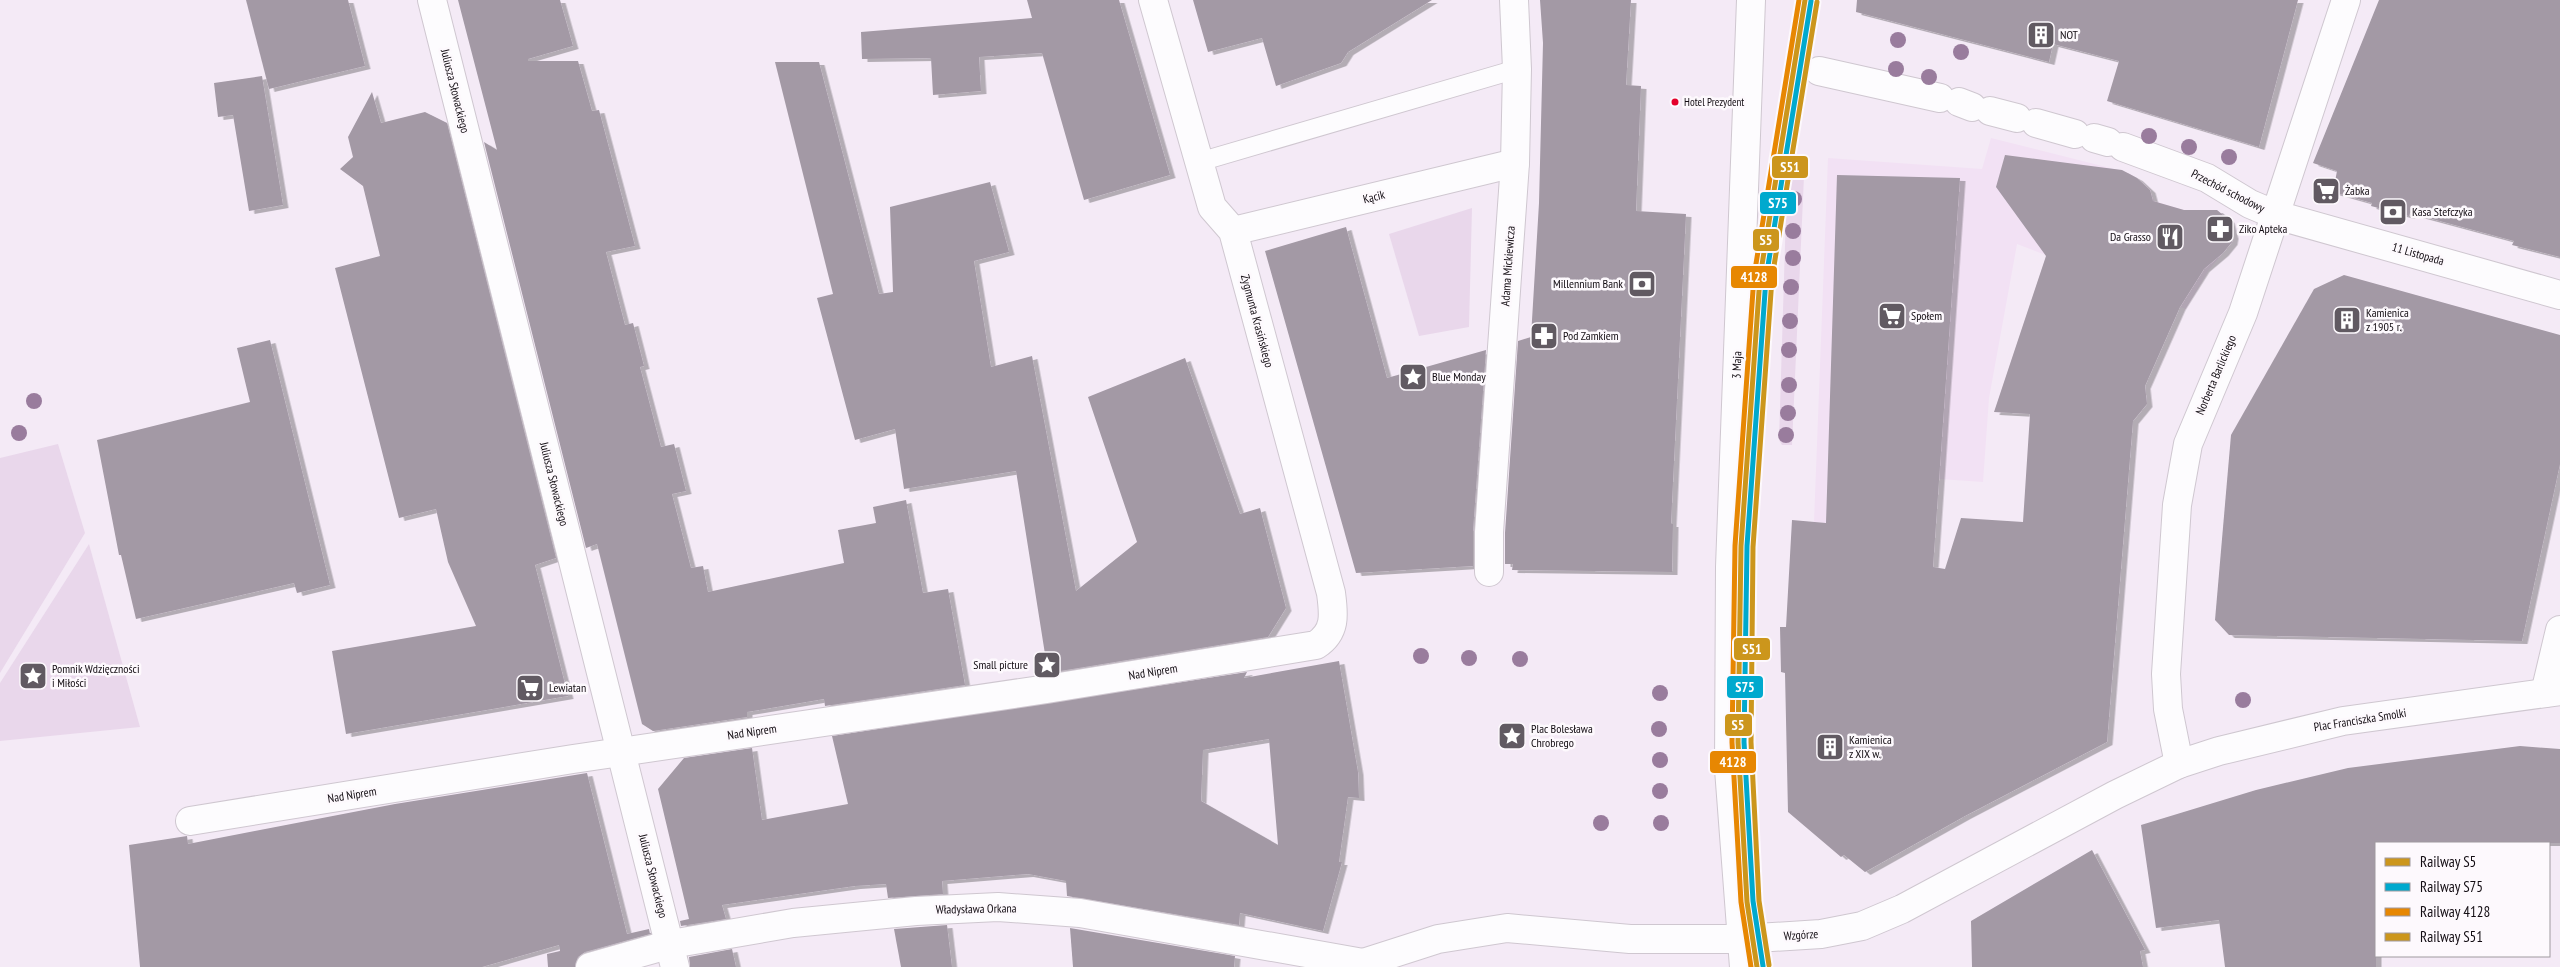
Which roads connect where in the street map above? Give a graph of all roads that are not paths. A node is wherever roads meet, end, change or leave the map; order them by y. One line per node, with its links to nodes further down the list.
1 (432, 0): 17 (street, Juliusza Słowackiego)
2 (1153, 0): 8 (street, Zygmunta Krasińskiego)
3 (1514, 0): 6 (street, Adama Mickiewicza)
4 (1751, 0): 21 (street, 3 Maja)
5 (2346, 0): 10 (street, Norberta Barlickiego)
6 (1517, 69): 8 (lane); 9 (street, Adama Mickiewicza)
7 (1820, 71): 10 (street, Przechód schodowy)
8 (1199, 162): 11 (street, Zygmunta Krasińskiego)
9 (1515, 163): 11 (street, Kącik); 13 (street, Adama Mickiewicza)
10 (2276, 215): 12 (street, 11 Listopada); 18 (street, Norberta Barlickiego)
11 (1233, 231): 15 (street, Zygmunta Krasińskiego)
12 (2560, 294)
13 (1489, 572)
14 (2560, 630): 16 (street)
15 (1316, 645): 17 (street, Nad Niprem)
16 (2553, 692): 18 (street, Plac Franciszka Smolki)
17 (621, 751): 19 (street, Nad Niprem); 23 (street, Juliusza Słowackiego)
18 (2179, 764): 21 (street, Wzgórze)
19 (190, 821)
20 (1346, 938): 22 (street)
21 (1741, 939): 24 (street, Wzgórze); 26 (street, 3 Maja)
22 (1322, 955): 23 (street, Władysława Orkana); 24 (street, Władysława Orkana)
23 (673, 956): 25 (street, Władysława Orkana)
24 (1361, 965)
25 (590, 967)
26 (1744, 967)

